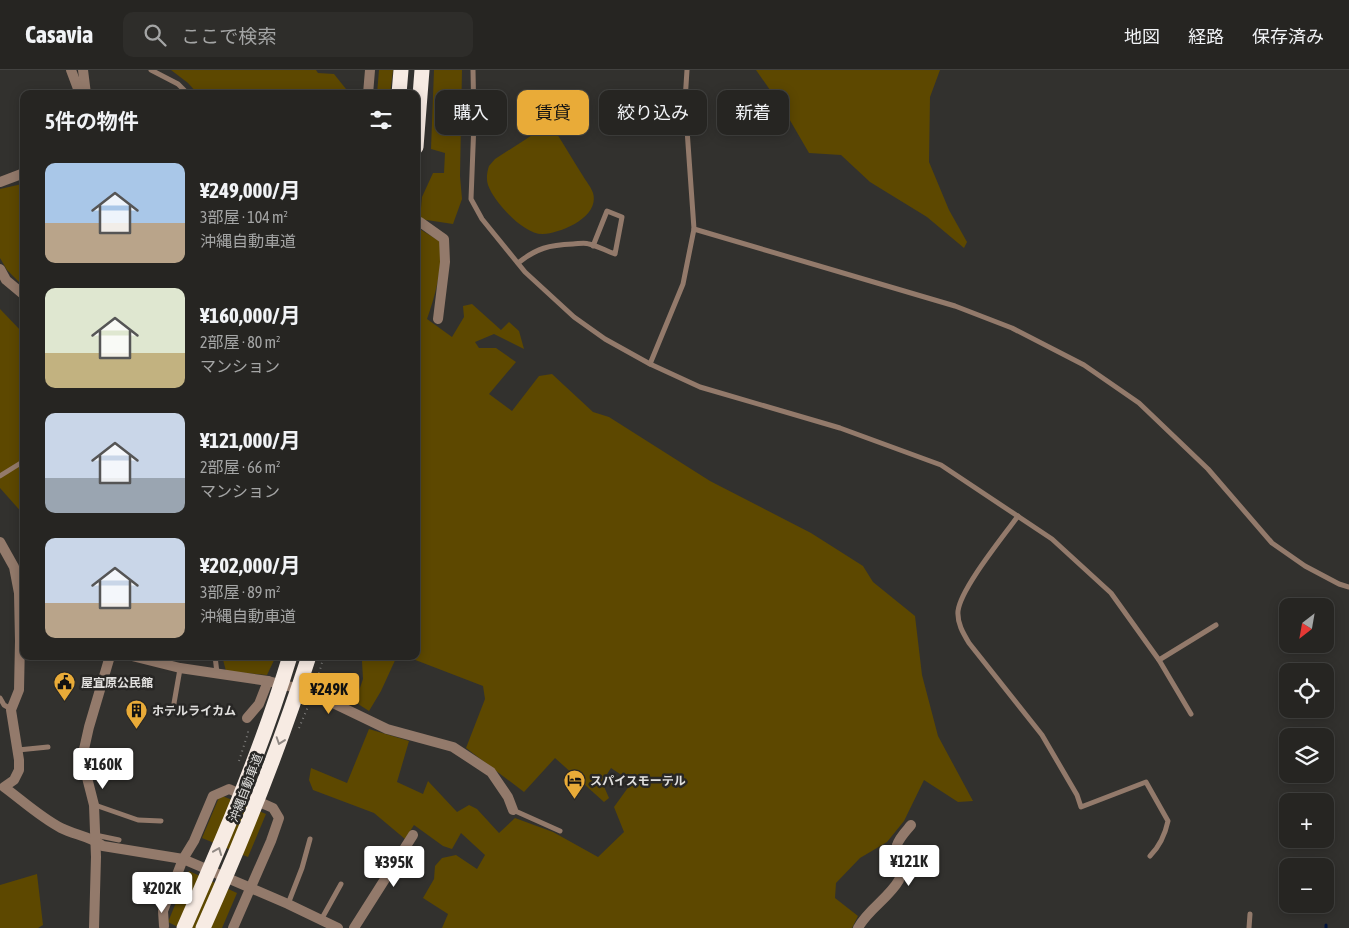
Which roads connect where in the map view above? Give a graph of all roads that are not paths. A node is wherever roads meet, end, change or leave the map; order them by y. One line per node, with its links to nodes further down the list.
1 (71, 70): 9 (street)
2 (83, 70): 10 (street)
3 (151, 70): 11 (lane)
4 (370, 70): 12 (street)
5 (401, 70): 13 (highway)
6 (422, 70): 14 (highway)
7 (473, 70): 20 (lane)
8 (687, 70): 18 (lane)
9 (78, 90)
10 (86, 90)
11 (184, 90)
12 (368, 90)
13 (399, 90)
14 (420, 96)
15 (20, 174): 16 (street)
16 (0, 182)
17 (420, 222): 23 (street)
18 (694, 229): 24 (lane); 29 (lane)
19 (593, 246): 19 (lane); 20 (lane)
20 (518, 263): 24 (lane)
21 (0, 269): 22 (street)
22 (20, 292)
23 (438, 319)
24 (650, 364): 27 (lane)
25 (20, 464): 26 (lane)
26 (0, 476)
27 (1018, 516): 38 (lane); 59 (lane)
28 (0, 542): 30 (street)
29 (1349, 587)
30 (20, 589)
31 (1216, 625): 38 (lane)
32 (20, 642): 44 (street)
33 (109, 660): 50 (street)
34 (148, 660): 39 (street)
35 (215, 660): 40 (lane)
36 (289, 660): 68 (highway, 沖縄自動車道, one-way to 36)
37 (309, 660): 69 (highway, 沖縄自動車道, one-way to 69)
38 (1159, 660): 45 (lane)
39 (180, 668): 40 (street); 43 (lane)
40 (217, 674): 41 (street)
41 (268, 681): 46 (street); 51 (street)
42 (0, 698): 44 (lane)
43 (173, 709)
44 (11, 710): 48 (street)
45 (1191, 714)
46 (247, 718)
47 (48, 747): 48 (lane)
48 (17, 750): 49 (street)
49 (2, 786): 56 (street)
50 (94, 805): 52 (lane); 56 (street)
51 (513, 810): 54 (lane)
52 (161, 821)
53 (910, 825): 73 (street)
54 (560, 831)
55 (413, 835): 72 (street)
56 (95, 837): 58 (lane); 60 (street); 67 (street)
57 (310, 839): 63 (lane)
58 (119, 840)
59 (1150, 856)
60 (183, 859): 62 (street); 62 (street); 66 (street)
61 (341, 884): 65 (lane)
62 (250, 888): 63 (street); 70 (street)
63 (288, 904): 65 (street)
64 (1250, 914): 74 (lane)
65 (325, 924): 71 (street)
66 (166, 927)
67 (94, 928)
68 (184, 928)
69 (203, 928)
70 (233, 928)
71 (338, 928)
72 (354, 928)
73 (858, 928)
74 (1249, 928)

